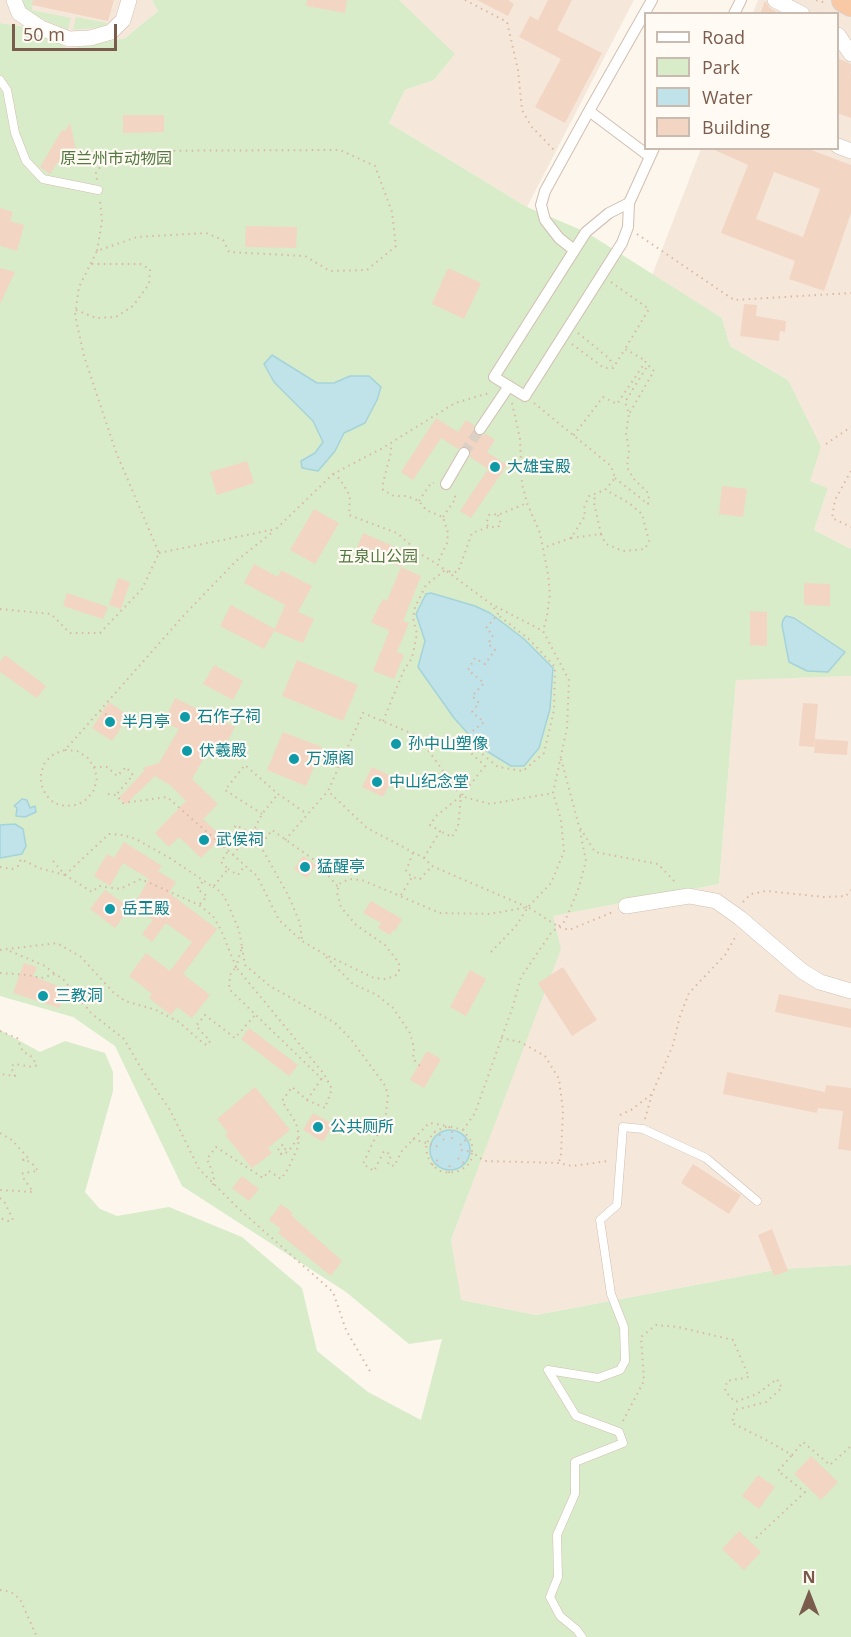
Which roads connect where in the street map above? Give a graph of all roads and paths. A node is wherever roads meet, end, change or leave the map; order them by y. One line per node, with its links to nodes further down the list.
1 (14, 0): 2 (street)
2 (129, 0)
3 (465, 0): 15 (path)
4 (775, 0): 7 (street)
5 (844, 0): 6 (highway)
6 (851, 4)
7 (798, 12)
8 (641, 30): 12 (street)
9 (839, 38): 10 (street)
10 (851, 54)
11 (0, 80): 16 (lane)
12 (589, 111): 13 (street); 15 (street)
13 (644, 147)
14 (651, 152): 17 (street)
15 (553, 176): 19 (street)
16 (98, 190): 20 (path); 20 (path)
17 (629, 202): 18 (street); 19 (street)
18 (628, 227): 22 (street); 23 (path)
19 (574, 250): 31 (street)
20 (97, 251): 21 (path)
21 (91, 264): 24 (path); 24 (path)
22 (601, 275): 25 (street); 27 (path)
23 (851, 293)
24 (76, 310): 56 (path)
25 (569, 326): 26 (street); 28 (path)
26 (562, 336): 28 (path); 32 (street)
27 (625, 349): 28 (path); 29 (path)
28 (613, 368)
29 (633, 381): 30 (path); 36 (path)
30 (637, 383): 33 (path); 33 (path)
31 (509, 386): 32 (street); 35 (street); 37 (path); 47 (path)
32 (525, 396): 36 (path)
33 (629, 414): 42 (path)
34 (851, 427): 38 (path)
35 (480, 429)
36 (573, 436): 42 (path)
37 (391, 443): 41 (path); 46 (path)
38 (826, 444)
39 (464, 453): 43 (street)
40 (851, 471): 51 (path)
41 (333, 474): 52 (path); 57 (path)
42 (615, 478): 44 (path)
43 (446, 484): 46 (path); 49 (path)
44 (605, 490): 45 (path); 53 (path)
45 (595, 494): 53 (path); 54 (path)
46 (419, 501): 49 (path)
47 (527, 503): 48 (path); 55 (path)
48 (498, 515): 50 (path); 50 (path)
49 (443, 517): 57 (path)
50 (489, 527): 58 (path)
51 (851, 527)
52 (276, 529): 56 (path); 63 (path)
53 (601, 534): 54 (path)
54 (571, 538): 55 (path)
55 (543, 548): 62 (path)
56 (159, 553): 60 (path)
57 (437, 564): 58 (path)
58 (444, 571): 59 (path); 64 (path)
59 (491, 604): 61 (path); 62 (path)
60 (0, 609)
61 (498, 614): 66 (path); 66 (path)
62 (543, 631): 68 (path)
63 (100, 711): 65 (path); 67 (path)
64 (383, 721): 70 (path); 75 (path)
65 (130, 728)
66 (467, 736): 75 (path)
67 (65, 750): 69 (path); 69 (path)
68 (561, 756): 71 (path); 78 (path)
69 (94, 766): 74 (path)
70 (328, 791): 77 (path); 86 (path)
71 (554, 793): 75 (path); 104 (path)
72 (108, 794): 74 (path)
73 (278, 794): 76 (path); 76 (path); 77 (path)
74 (116, 795): 85 (path)
75 (461, 796): 80 (path); 80 (path)
76 (262, 814): 79 (path)
77 (308, 814): 83 (path)
78 (579, 826): 101 (path); 106 (path)
79 (255, 828): 81 (path); 83 (path)
80 (440, 831): 88 (path)
81 (251, 833): 82 (path); 84 (path)
82 (245, 839): 84 (path); 87 (path)
83 (285, 840): 98 (path)
84 (261, 844): 107 (path)
85 (228, 851): 87 (path); 93 (path)
86 (413, 853): 88 (path); 95 (path)
87 (234, 855): 90 (path)
88 (424, 858): 91 (path)
89 (53, 861): 94 (path)
90 (246, 864): 93 (path); 107 (path)
91 (432, 866): 95 (path); 104 (path)
92 (0, 867): 94 (path)
93 (228, 869): 97 (path)
94 (66, 875): 96 (path); 102 (path)
95 (412, 877): 100 (path)
96 (204, 880): 97 (path); 102 (path)
97 (213, 887): 108 (path)
98 (338, 887): 100 (path); 112 (path)
99 (851, 890): 105 (path)
100 (401, 896): 104 (path)
101 (689, 896): 103 (street); 105 (street)
102 (200, 905): 113 (path)
103 (626, 906): 106 (path)
104 (528, 907): 106 (path); 111 (path)
105 (740, 918): 116 (street); 125 (path)
106 (559, 927): 119 (path)
107 (302, 941): 112 (path)
108 (242, 947): 113 (path); 132 (path)
109 (0, 950): 110 (path)
110 (8, 950): 115 (path); 117 (path)
111 (491, 952)
112 (324, 954): 120 (path)
113 (236, 967): 117 (path); 122 (path)
114 (0, 974): 115 (path)
115 (55, 974): 149 (path)
116 (851, 991)
117 (255, 1015): 123 (path)
118 (0, 1031): 121 (path)
119 (501, 1038): 127 (path); 145 (path)
120 (423, 1069)
121 (0, 1074)
122 (324, 1074): 123 (path); 124 (path)
123 (322, 1078): 124 (path)
124 (307, 1100): 130 (path)
125 (645, 1119)
126 (448, 1126): 127 (path); 128 (path); 132 (path); 133 (path)
127 (463, 1130): 131 (path)
128 (434, 1132): 134 (path); 135 (path)
129 (0, 1133): 150 (path)
130 (300, 1135): 138 (path); 149 (path)
131 (469, 1137): 136 (path); 140 (path)
132 (412, 1139): 135 (path)
133 (452, 1139)
134 (444, 1140)
135 (426, 1144): 137 (path); 146 (path)
136 (460, 1145)
137 (439, 1147)
138 (278, 1150)
139 (461, 1150): 140 (path)
140 (472, 1152): 145 (path); 147 (path)
141 (441, 1157): 146 (path)
142 (458, 1158): 147 (path)
143 (450, 1161): 148 (path)
144 (600, 1162): 145 (path)
145 (559, 1163)
146 (432, 1165): 148 (path)
147 (466, 1166): 148 (path)
148 (449, 1173)
149 (213, 1185): 154 (path)
150 (0, 1190)
151 (0, 1198): 153 (path)
152 (757, 1201): 155 (lane)
153 (0, 1218)
154 (371, 1373)
155 (619, 1432): 157 (path); 161 (lane)
156 (851, 1446): 157 (path)
157 (792, 1455): 158 (path)
158 (756, 1538)
159 (0, 1590): 160 (path)
160 (37, 1637)
161 (582, 1637)

